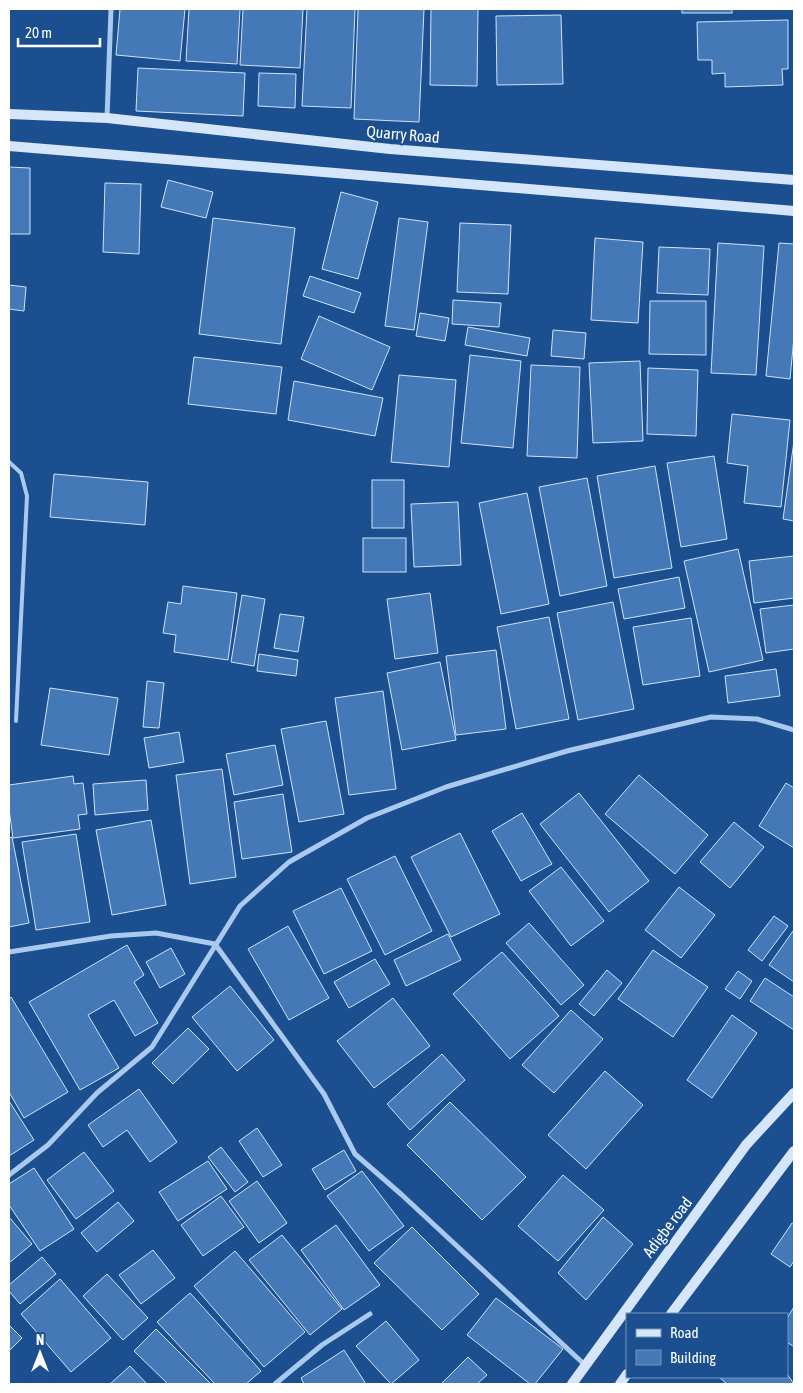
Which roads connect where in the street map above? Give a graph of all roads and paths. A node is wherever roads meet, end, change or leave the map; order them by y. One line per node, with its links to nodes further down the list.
1 (111, 9): 3 (street)
2 (9, 114): 3 (main road, Quarry Road)
3 (107, 118): 5 (main road, Quarry Road)
4 (9, 146): 6 (main road)
5 (794, 180)
6 (794, 211)
7 (9, 462): 8 (lane)
8 (16, 721)
9 (794, 730): 10 (street)
10 (216, 944): 11 (street); 14 (street); 17 (street)
11 (9, 952)
12 (794, 1093): 17 (main road, Adigbe road)
13 (794, 1151): 15 (main road)
14 (9, 1175)
15 (672, 1313)
16 (370, 1314): 18 (street)
17 (585, 1365): 19 (main road, Adigbe road)
18 (275, 1384)
19 (572, 1384)

